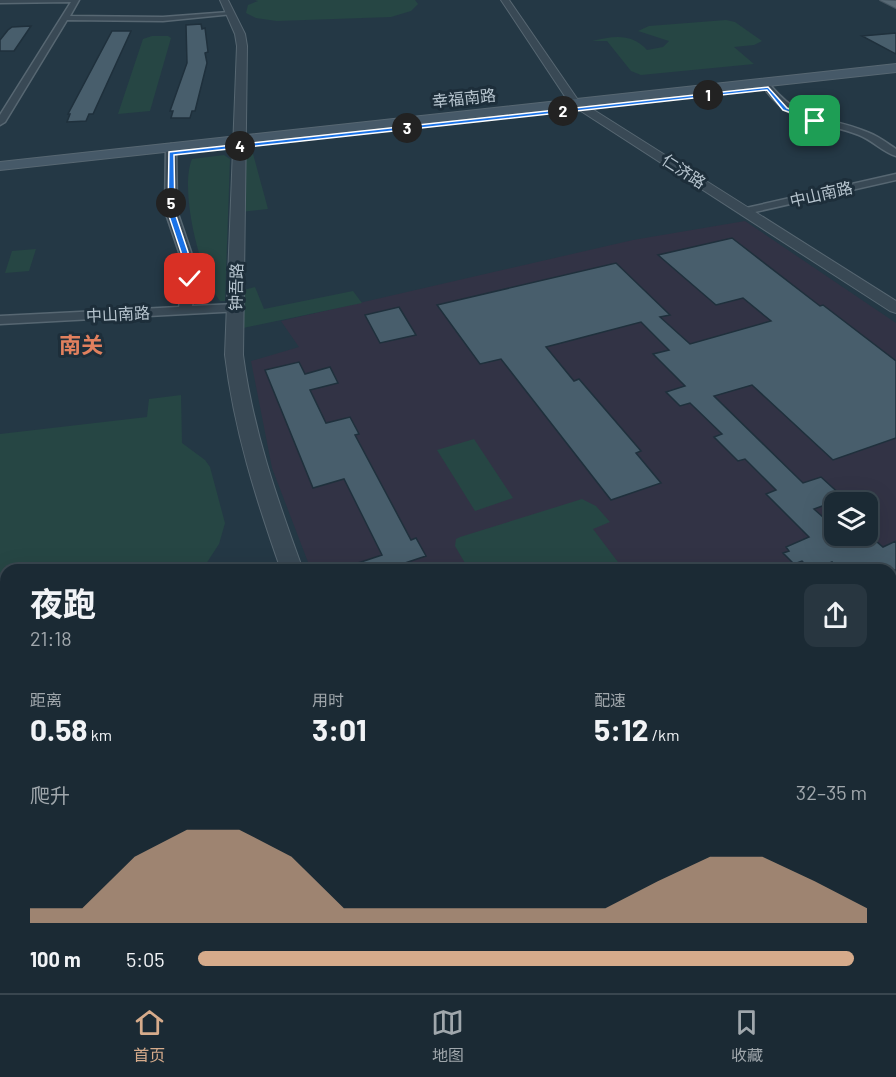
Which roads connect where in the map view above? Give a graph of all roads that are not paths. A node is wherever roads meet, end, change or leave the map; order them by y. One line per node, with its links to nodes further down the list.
1 (75, 0): 5 (street); 8 (street)
2 (224, 0): 7 (street, 钟吾路)
3 (505, 0): 12 (street, 仁济路)
4 (886, 0): 6 (main road)
5 (0, 1)
6 (896, 5)
7 (230, 14): 8 (street); 14 (street, 钟吾路)
8 (65, 18): 13 (street)
9 (896, 68): 12 (main road, 幸福南路)
10 (896, 75): 11 (main road, 幸福南路)
11 (768, 88): 12 (main road, 幸福南路); 16 (street)
12 (579, 105): 14 (main road, 幸福南路); 20 (street, 仁济路)
13 (0, 122)
14 (238, 143): 15 (main road, 幸福南路); 22 (street, 钟吾路)
15 (171, 150): 17 (main road, 幸福南路); 18 (main road, 幸福南路); 23 (street)
16 (896, 153)
17 (0, 166)
18 (0, 172)
19 (896, 177): 20 (street, 中山南路)
20 (746, 211): 21 (street, 仁济路)
21 (896, 308)
22 (236, 309): 23 (street, 中山南路); 25 (street, 钟吾路)
23 (185, 310): 24 (street, 中山南路)
24 (0, 320)
25 (290, 564)

